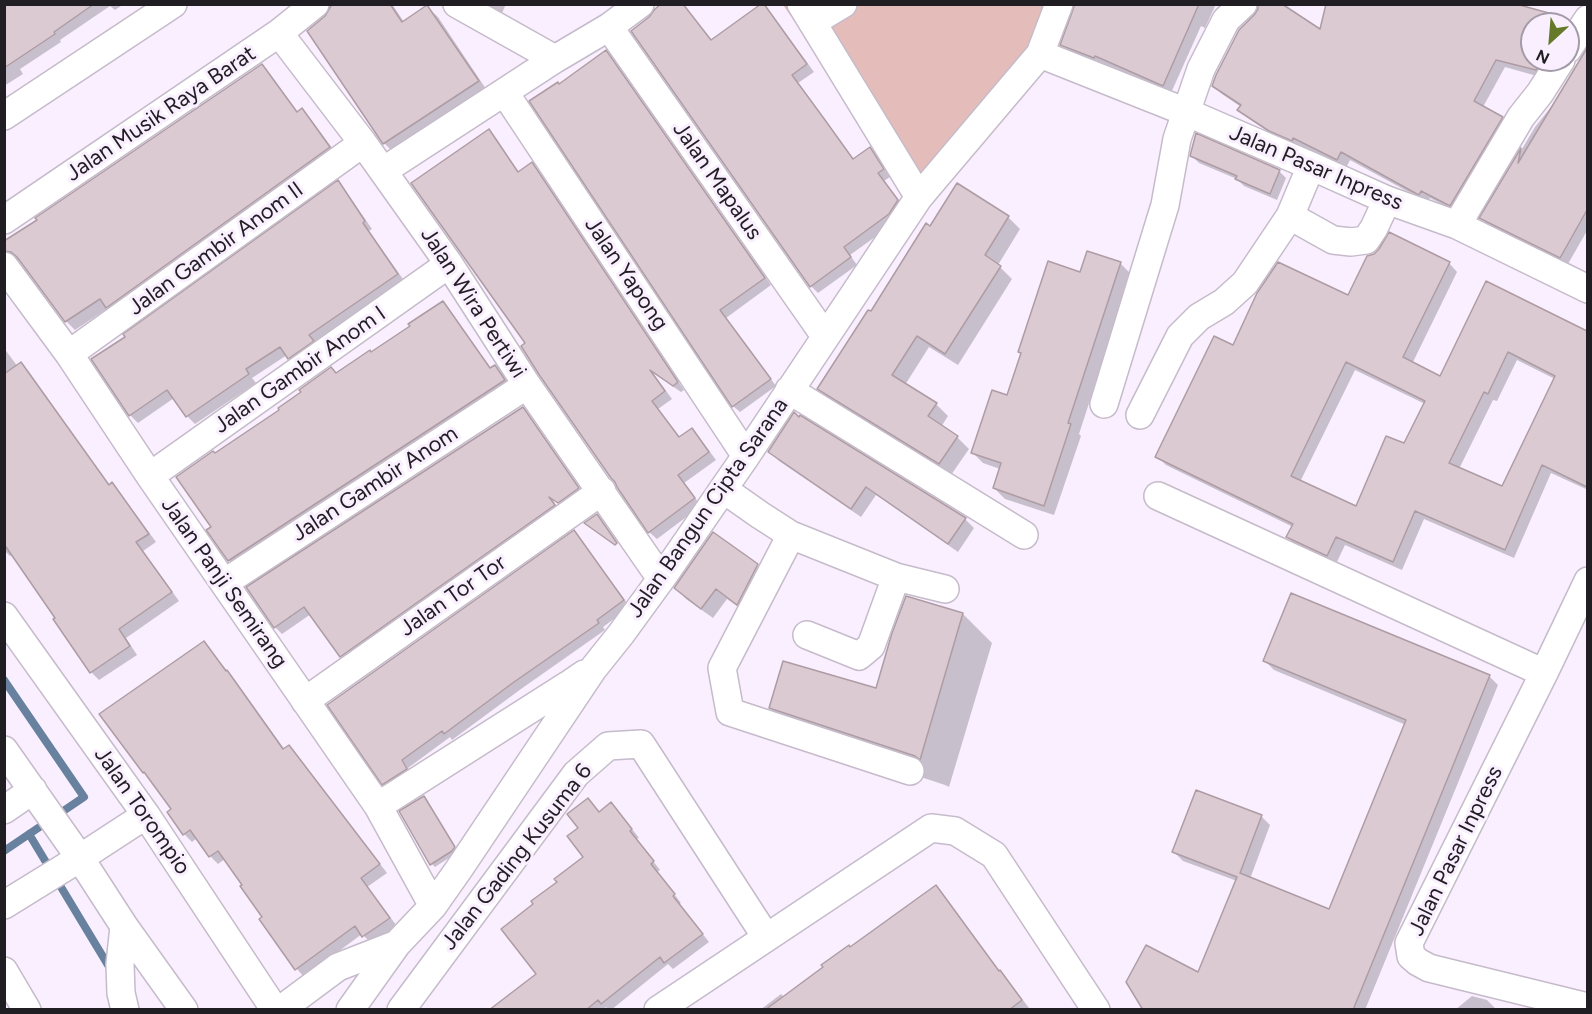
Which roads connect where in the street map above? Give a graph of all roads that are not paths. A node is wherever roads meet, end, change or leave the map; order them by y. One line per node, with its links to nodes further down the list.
1 (173, 4): 16 (street)
2 (315, 4): 10 (street, Jalan Musik Raya Barat)
3 (457, 4): 12 (street)
4 (639, 4): 9 (street)
5 (843, 4): 8 (street)
6 (1059, 4): 11 (street, Jalan Bangun Cipta Sarana)
7 (1243, 4): 15 (street)
8 (807, 13): 20 (street)
9 (609, 27): 12 (street); 28 (street, Jalan Mapalus)
10 (279, 33): 17 (street, Jalan Wira Pertiwi); 23 (street, Jalan Musik Raya Barat)
11 (1040, 54): 15 (street, Jalan Pasar Inpress); 20 (street, Jalan Bangun Cipta Sarana)
12 (555, 59): 14 (street)
13 (1553, 72): 24 (street)
14 (505, 93): 19 (street); 34 (street, Jalan Yapong)
15 (1186, 112): 18 (street, Jalan Pasar Inpress); 32 (street)
16 (4, 116)
17 (363, 143): 19 (street, Jalan Wira Pertiwi); 29 (street, Jalan Gambir Anom II)
18 (1311, 166): 21 (street, Jalan Pasar Inpress); 22 (street)
19 (383, 171): 25 (street, Jalan Wira Pertiwi)
20 (919, 197): 28 (street, Jalan Bangun Cipta Sarana)
21 (1387, 200): 22 (street); 24 (street, Jalan Pasar Inpress)
22 (1290, 216): 33 (street)
23 (4, 220)
24 (1457, 225): 27 (street, Jalan Pasar Inpress)
25 (449, 264): 30 (street, Jalan Wira Pertiwi); 35 (street, Jalan Gambir Anom I)
26 (4, 266): 29 (street, Jalan Panji Semirang)
27 (1587, 289)
28 (825, 336): 31 (street, Jalan Bangun Cipta Sarana)
29 (69, 354): 35 (street, Jalan Panji Semirang)
30 (527, 385): 37 (street, Jalan Wira Pertiwi); 44 (street, Jalan Gambir Anom)
31 (789, 390): 34 (street, Jalan Bangun Cipta Sarana); 40 (street)
32 (1104, 404)
33 (1140, 415)
34 (746, 456): 36 (street, Jalan Bangun Cipta Sarana)
35 (150, 476): 44 (street, Jalan Panji Semirang)
36 (723, 489): 39 (street); 41 (street, Jalan Bangun Cipta Sarana)
37 (602, 491): 41 (street, Jalan Wira Pertiwi); 50 (street, Jalan Tor Tor)
38 (1158, 496): 49 (street)
39 (791, 535): 42 (street); 52 (street)
40 (1024, 535)
41 (664, 575): 48 (street, Jalan Bangun Cipta Sarana)
42 (896, 578): 45 (street); 47 (street)
43 (1587, 581): 49 (street, Jalan Pasar Inpress)
44 (224, 582): 50 (street, Jalan Panji Semirang)
45 (945, 589)
46 (4, 616): 56 (street, Jalan Torompio)
47 (807, 635)
48 (593, 669): 54 (street); 59 (street, Jalan Bangun Cipta Sarana)
49 (1544, 673): 65 (street, Jalan Pasar Inpress)
50 (305, 701): 54 (street, Jalan Panji Semirang)
51 (4, 750): 53 (street)
52 (910, 771)
53 (37, 797): 55 (street); 57 (street)
54 (378, 806): 59 (street, Jalan Panji Semirang)
55 (4, 810)
56 (146, 815): 57 (street); 68 (street, Jalan Torompio)
57 (64, 863): 58 (street); 60 (street)
58 (4, 905)
59 (433, 906): 62 (street, Jalan Bangun Cipta Sarana)
60 (124, 926): 64 (street); 67 (street)
61 (766, 938): 71 (street, Jalan Gading Kusuma 6); 72 (street); 73 (street)
62 (397, 944): 69 (street); 70 (street, Jalan Bangun Cipta Sarana)
63 (4, 971): 66 (street)
64 (123, 1001)
65 (1574, 1006)
66 (27, 1010)
67 (184, 1010)
68 (275, 1010)
69 (280, 1010)
70 (350, 1010)
71 (401, 1010)
72 (658, 1010)
73 (1096, 1010)

